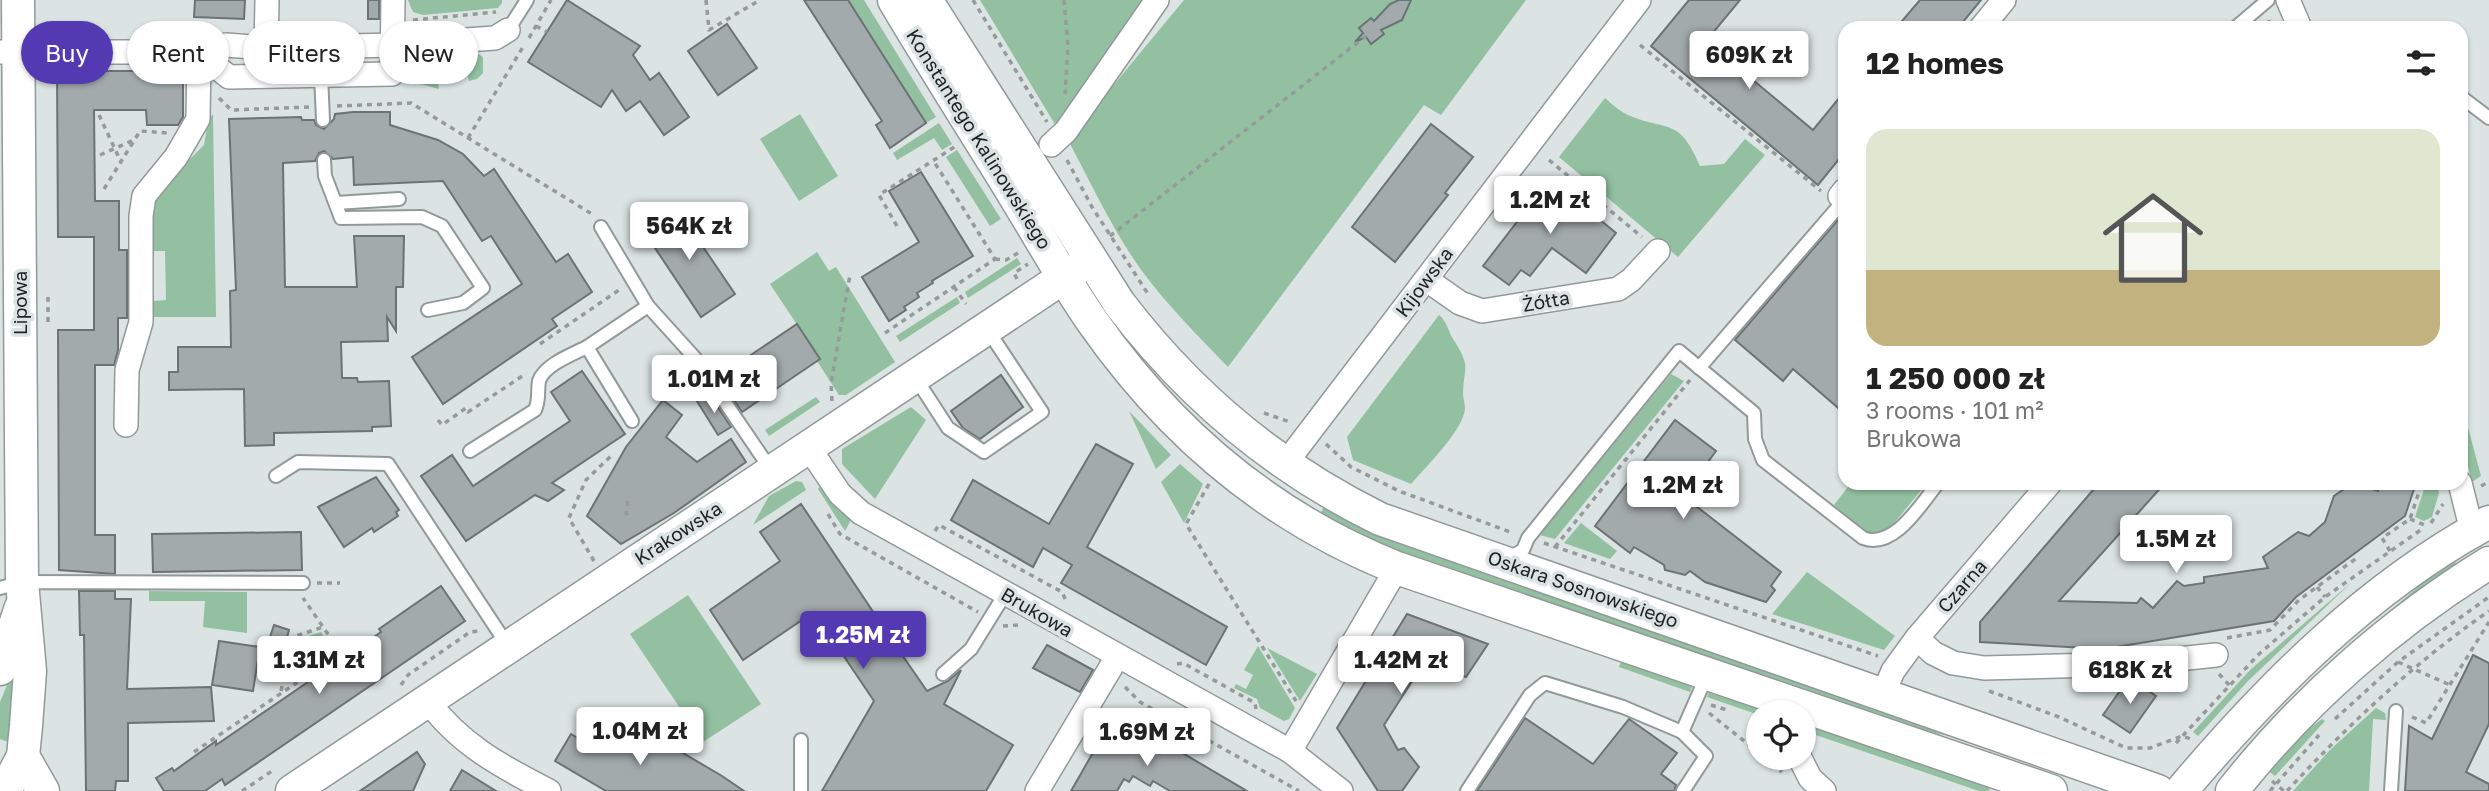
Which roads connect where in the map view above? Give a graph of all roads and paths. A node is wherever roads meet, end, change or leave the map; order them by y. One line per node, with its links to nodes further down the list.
1 (18, 0): 27 (street, Lipowa)
2 (267, 0): 16 (street)
3 (527, 0): 18 (lane)
4 (551, 0): 22 (path)
5 (706, 0): 6 (path)
6 (760, 0)
7 (894, 0): 59 (street, Konstantego Kalinowskiego)
8 (926, 0): 54 (street, Konstantego Kalinowskiego)
9 (973, 0): 39 (path)
10 (1064, 0): 39 (path)
11 (1157, 0): 39 (street)
12 (1639, 0): 60 (street, Kijowska)
13 (2004, 0): 19 (street)
14 (2269, 0): 20 (lane)
15 (2288, 0): 21 (street)
16 (267, 21)
17 (478, 21): 18 (path)
18 (506, 21): 24 (street)
19 (1987, 21)
20 (2244, 21)
21 (2297, 21)
22 (536, 26): 23 (path); 37 (path)
23 (547, 32)
24 (478, 35)
25 (1366, 36): 54 (path)
26 (1640, 45): 48 (path)
27 (9, 52): 28 (street); 73 (street, Lipowa)
28 (127, 52)
29 (199, 84): 36 (street)
30 (213, 84): 33 (path)
31 (321, 84): 33 (lane)
32 (2468, 102): 35 (lane)
33 (322, 113): 37 (path)
34 (99, 115): 41 (path)
35 (2489, 118)
36 (191, 134): 38 (path); 79 (street)
37 (468, 138): 53 (path)
38 (136, 139): 41 (path); 46 (path)
39 (1058, 139): 54 (path)
40 (957, 145): 44 (path)
41 (116, 148): 42 (path); 46 (path)
42 (100, 155)
43 (324, 160): 50 (lane)
44 (933, 160): 52 (path); 57 (path)
45 (1549, 160): 56 (path)
46 (121, 162): 47 (path)
47 (104, 189)
48 (1838, 193)
49 (399, 199): 50 (lane)
50 (336, 203): 66 (lane)
51 (1838, 207): 71 (lane)
52 (897, 226)
53 (601, 228): 61 (lane)
54 (1101, 245): 59 (street, Krakowska); 63 (path); 84 (street, Oskara Sosnowskiego)
55 (1023, 250): 57 (path)
56 (1658, 251): 60 (street, Żółta)
57 (995, 259): 62 (path)
58 (850, 275): 75 (path)
59 (1065, 277): 67 (street, Krakowska); 92 (street)
60 (1427, 280): 80 (street, Kijowska)
61 (633, 281): 65 (lane); 69 (path)
62 (954, 286): 64 (path); 68 (path)
63 (1150, 298)
64 (966, 304)
65 (648, 306): 70 (lane); 85 (lane)
66 (428, 310)
67 (987, 329): 74 (street, Krakowska); 74 (lane)
68 (885, 333)
69 (540, 344)
70 (587, 347): 78 (lane); 82 (lane)
71 (1699, 368): 88 (lane); 99 (lane); 100 (path)
72 (530, 372): 77 (path)
73 (10, 375): 110 (street, Lipowa)
74 (914, 377): 81 (street, Krakowska)
75 (832, 403)
76 (1252, 409): 80 (path)
77 (438, 420)
78 (632, 422)
79 (127, 425)
80 (1309, 432): 84 (street, Kijowska); 99 (path)
81 (807, 445): 85 (street, Krakowska); 111 (street, Brukowa)
82 (470, 452)
83 (614, 454): 105 (path)
84 (1285, 464): 92 (street); 103 (street, Oskara Sosnowskiego)
85 (771, 471): 123 (street, Krakowska)
86 (276, 476): 123 (lane)
87 (1209, 482): 145 (path)
88 (1932, 490)
89 (2044, 490): 120 (street, Czarna)
90 (2420, 490): 95 (path)
91 (2463, 490): 97 (street)
92 (1262, 497): 106 (street)
93 (628, 501): 94 (path)
94 (630, 519)
95 (2410, 520): 96 (path); 101 (path)
96 (2427, 526)
97 (2481, 526): 122 (street)
98 (930, 538): 115 (path)
99 (1528, 538): 100 (path); 103 (lane)
100 (1555, 547): 127 (path)
101 (2390, 551)
102 (2358, 557): 109 (path)
103 (1505, 562): 142 (street, Oskara Sosnowskiego)
104 (2489, 563): 132 (street)
105 (597, 565)
106 (1397, 568): 139 (street); 155 (street)
107 (303, 583): 108 (path); 110 (lane); 118 (path)
108 (340, 583)
109 (2317, 587): 112 (path); 119 (path)
110 (14, 592): 131 (street, Lipowa); 157 (street, Lipowa)
111 (1005, 594): 125 (street, Brukowa); 133 (lane)
112 (2325, 597)
113 (2489, 597): 114 (path)
114 (2479, 604): 116 (path); 128 (path)
115 (1077, 609)
116 (2488, 613): 130 (path)
117 (2489, 622): 138 (path)
118 (323, 627): 126 (path); 135 (path)
119 (2270, 630): 121 (path); 124 (path)
120 (1917, 638): 124 (street); 127 (street, Czarna)
121 (2277, 639)
122 (2321, 642): 132 (street); 154 (street)
123 (509, 646): 144 (street, Krakowska)
124 (2206, 656)
125 (1116, 657): 155 (street, Brukowa); 166 (street)
126 (288, 661): 135 (path); 141 (path)
127 (1898, 662): 142 (street, Czarna)
128 (2398, 662): 130 (path); 160 (path)
129 (1175, 664): 148 (path)
130 (2414, 668): 138 (path); 175 (path)
131 (0, 669)
132 (2344, 673): 160 (street)
133 (943, 674)
134 (2220, 678): 137 (path)
135 (300, 680): 141 (path)
136 (1122, 685): 167 (path)
137 (2230, 685)
138 (2450, 685): 146 (path)
139 (1701, 688): 143 (street); 147 (path); 150 (lane); 151 (path)
140 (1986, 690): 154 (path)
141 (281, 693): 156 (path)
142 (1883, 694): 153 (street, Oskara Sosnowskiego)
143 (1755, 700)
144 (428, 701): 163 (street, Krakowska); 164 (street)
145 (1300, 709)
146 (2396, 711): 176 (lane)
147 (1734, 712)
148 (1257, 714)
149 (1816, 715): 159 (street)
150 (1682, 732): 169 (lane); 170 (lane)
151 (1746, 738)
152 (802, 740): 165 (lane)
153 (2035, 746): 159 (street); 173 (street, Oskara Sosnowskiego)
154 (2215, 750): 174 (street)
155 (1290, 751): 168 (street, Brukowa)
156 (194, 752)
157 (12, 754): 161 (street); 162 (street)
158 (1806, 770): 171 (street)
159 (2021, 780): 172 (street)
160 (2257, 783): 175 (path)
161 (5, 791)
162 (43, 791)
163 (292, 791)
164 (549, 791)
165 (802, 791)
166 (1037, 791)
167 (1299, 791)
168 (1341, 791)
169 (1467, 791)
170 (1683, 791)
171 (1824, 791)
172 (2051, 791)
173 (2158, 791)
174 (2181, 791)
175 (2285, 791)
176 (2391, 791)

